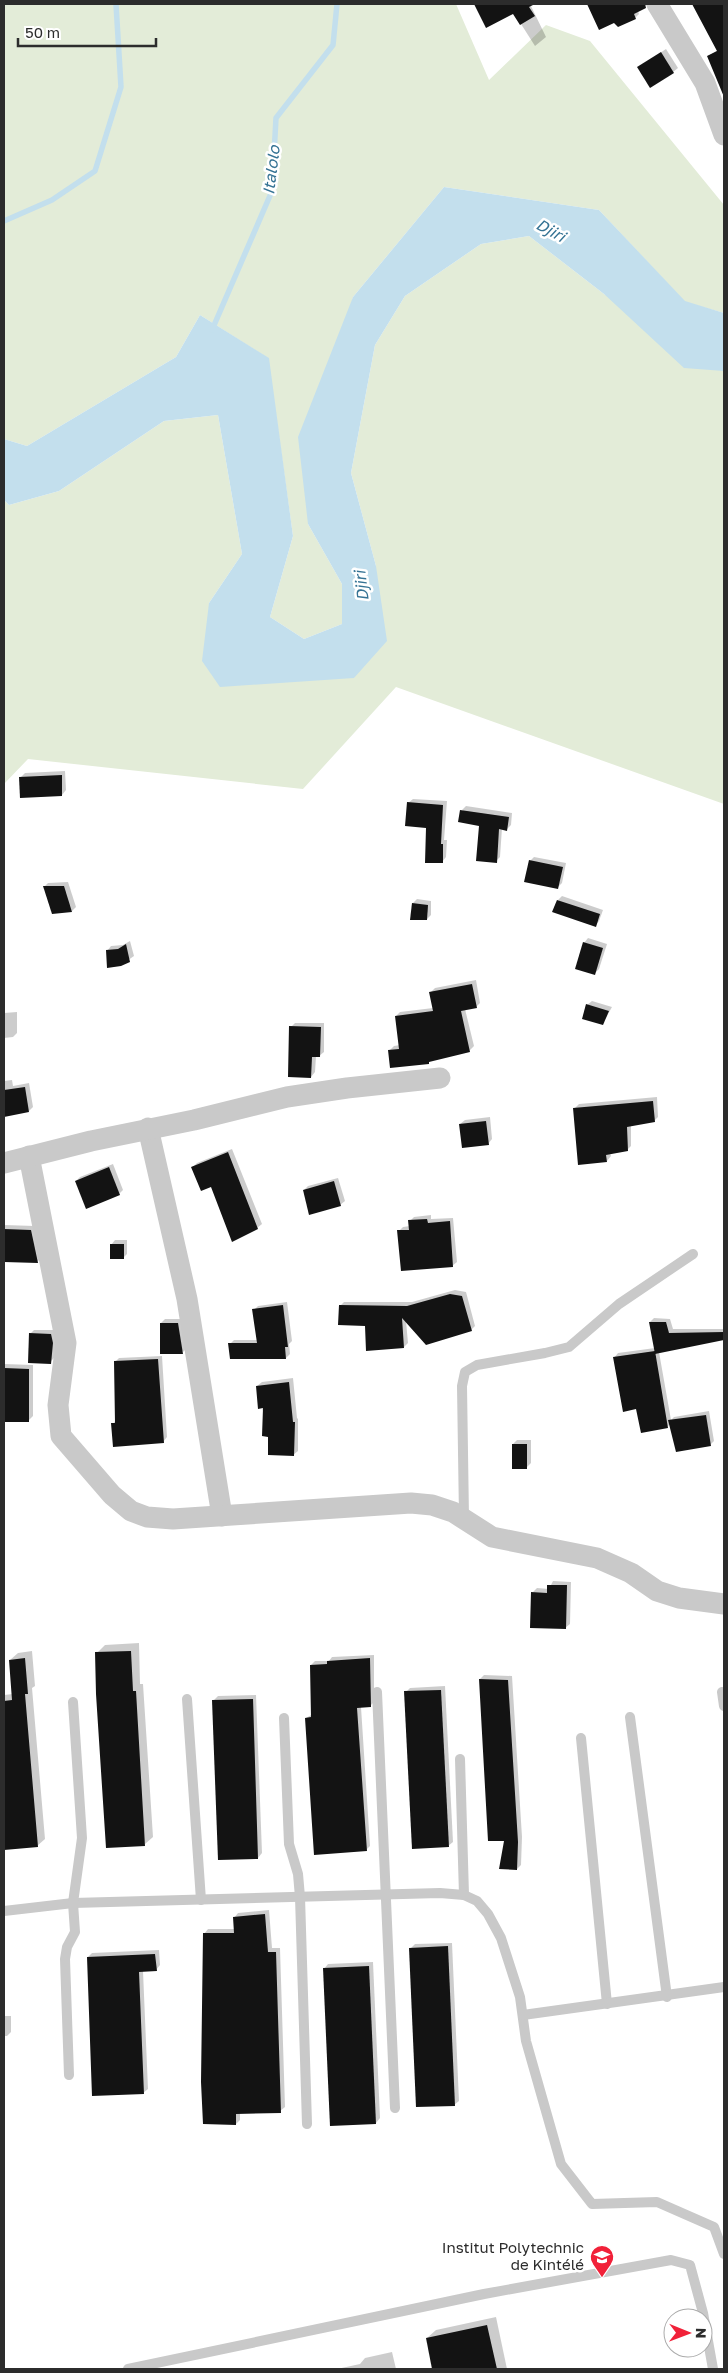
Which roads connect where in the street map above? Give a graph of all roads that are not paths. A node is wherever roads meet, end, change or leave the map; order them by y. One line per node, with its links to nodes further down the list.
1 (657, 4): 2 (street)
2 (724, 135)
3 (440, 1078): 4 (street)
4 (148, 1128): 5 (street); 8 (street)
5 (30, 1156): 6 (street); 8 (street)
6 (4, 1163)
7 (693, 1254): 9 (lane)
8 (222, 1516): 9 (street)
9 (464, 1519): 10 (street)
10 (724, 1604)
11 (377, 1692): 20 (lane)
12 (722, 1692): 15 (lane)
13 (187, 1699): 23 (lane)
14 (73, 1702): 24 (lane)
15 (724, 1706)
16 (630, 1717): 27 (lane)
17 (284, 1718): 22 (lane)
18 (580, 1738): 28 (lane)
19 (460, 1759): 21 (lane)
20 (388, 1895): 21 (lane); 22 (lane); 31 (lane)
21 (464, 1895): 29 (lane)
22 (300, 1897): 23 (lane); 32 (lane)
23 (201, 1900): 24 (lane)
24 (73, 1903): 25 (lane); 30 (lane)
25 (4, 1910)
26 (724, 1987): 27 (lane)
27 (667, 1996): 28 (lane)
28 (607, 2004): 29 (lane)
29 (523, 2015): 33 (lane)
30 (69, 2075)
31 (395, 2108)
32 (307, 2124)
33 (724, 2254)
34 (128, 2369): 35 (lane)
35 (713, 2369)

